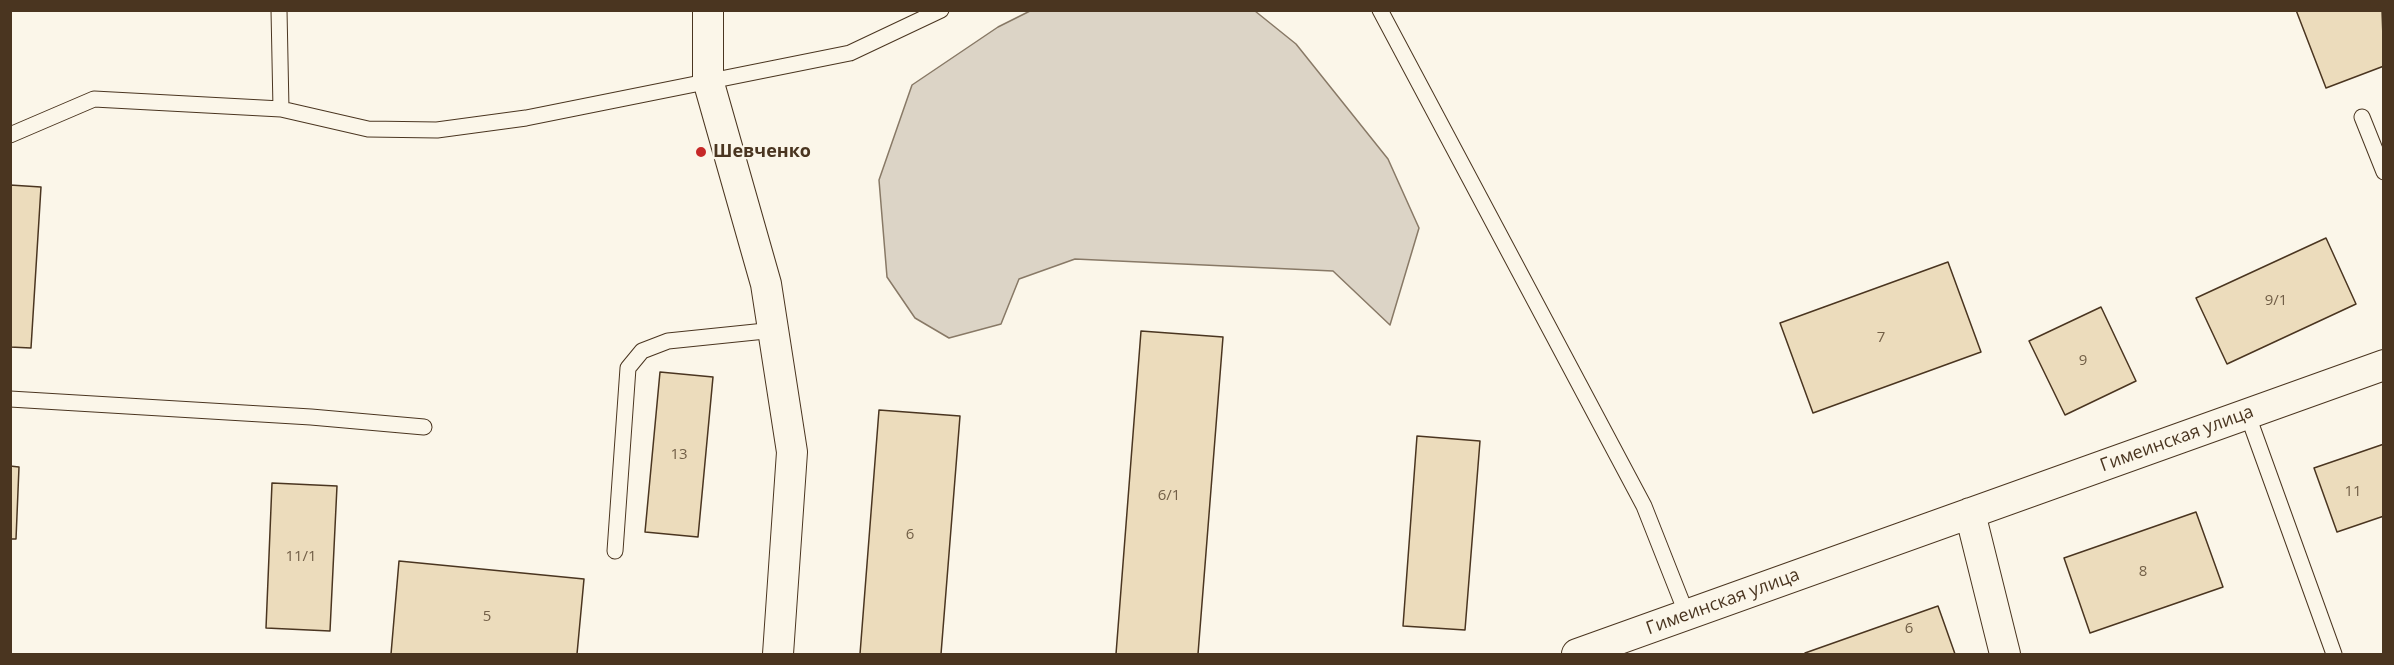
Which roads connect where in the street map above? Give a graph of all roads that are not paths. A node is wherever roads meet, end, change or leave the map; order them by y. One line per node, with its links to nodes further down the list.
1 (279, 10): 6 (lane)
2 (708, 10): 5 (street)
3 (941, 10): 5 (lane)
4 (1380, 10): 17 (lane)
5 (708, 80): 6 (lane); 10 (street)
6 (281, 109): 8 (lane)
7 (2362, 117): 9 (lane)
8 (10, 135)
9 (2384, 172)
10 (775, 330): 16 (lane); 18 (street)
11 (2384, 364): 13 (street, Гимеинская улица)
12 (10, 399): 14 (lane)
13 (2247, 413): 15 (street, Гимеинская улица); 21 (lane)
14 (424, 427)
15 (1970, 513): 17 (street, Гимеинская улица); 20 (street)
16 (615, 551)
17 (1687, 615): 19 (street, Гимеинская улица)
18 (778, 654)
19 (1577, 654)
20 (2006, 654)
21 (2334, 654)

